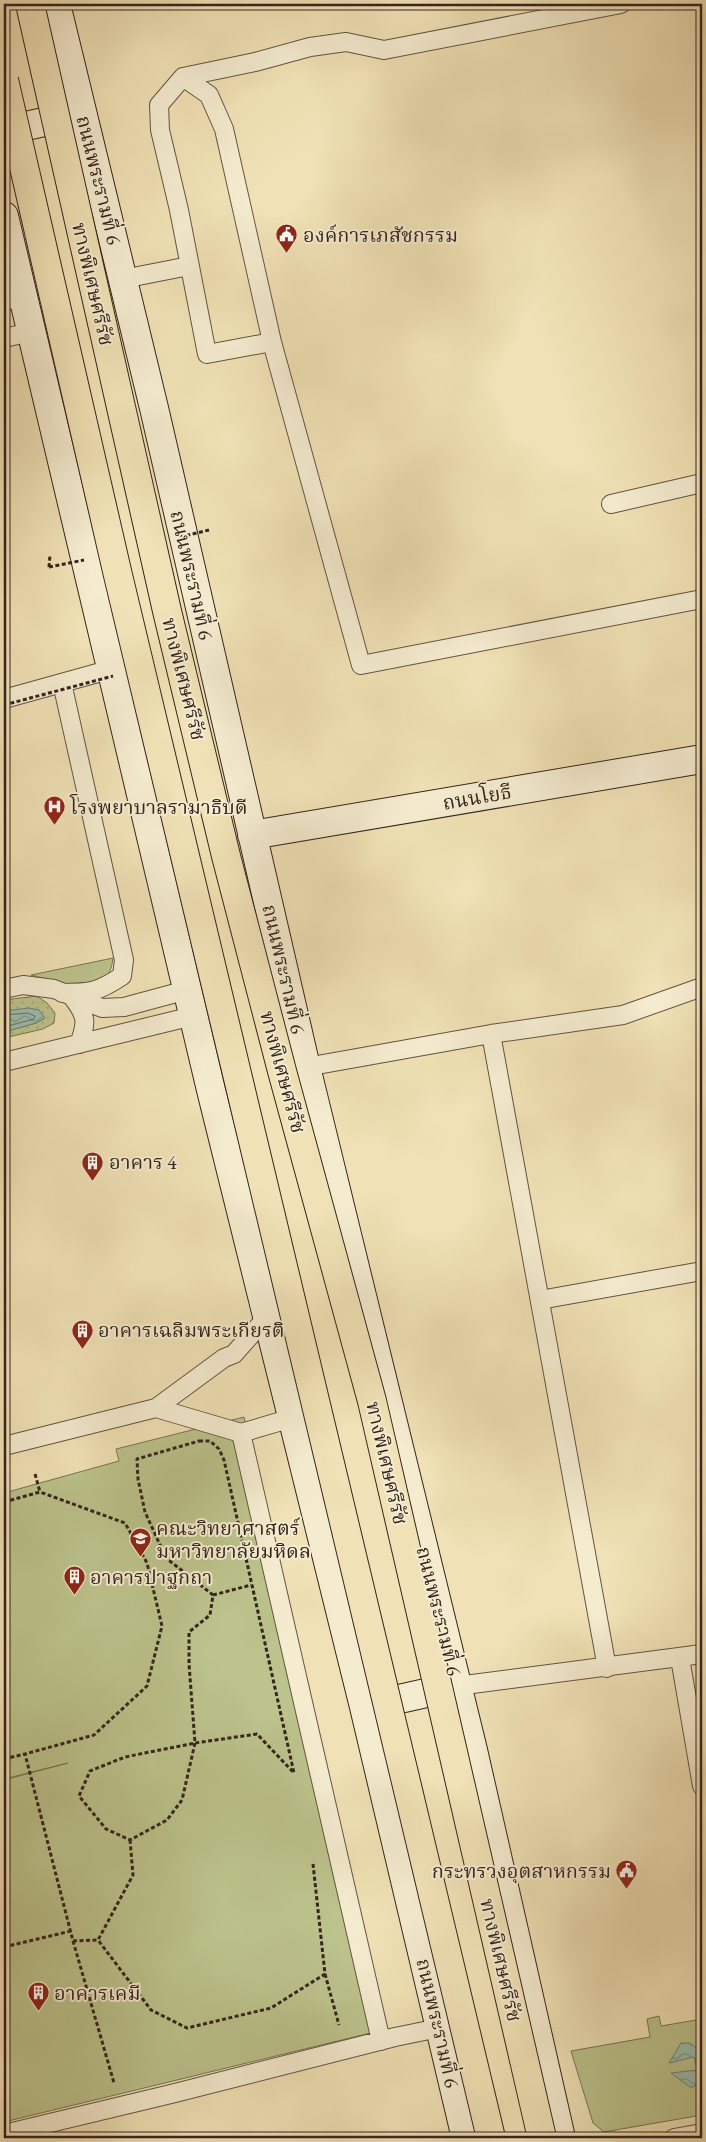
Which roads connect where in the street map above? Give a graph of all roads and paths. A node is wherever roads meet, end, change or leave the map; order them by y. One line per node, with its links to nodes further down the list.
1 (30, 4): 72 (highway, ทางพิเศษศรีรัช, bridge)
2 (56, 4): 6 (main road, ถนนพระรามที่ 6)
3 (622, 4): 4 (lane)
4 (183, 77): 9 (lane); 14 (lane)
5 (4, 80): 71 (highway, ทางพิเศษศรีรัช, bridge)
6 (83, 113): 7 (main road); 10 (main road, ถนนพระรามที่ 6)
7 (4, 130)
8 (4, 216): 11 (main road, ถนนพระรามที่ 6)
9 (189, 266): 10 (lane); 14 (lane)
10 (123, 279): 25 (main road, ถนนพระรามที่ 6)
11 (13, 298): 12 (main road, ถนนพระรามที่ 6)
12 (31, 332): 13 (lane); 20 (main road, ถนนพระรามที่ 6)
13 (4, 338)
14 (272, 342): 19 (lane)
15 (702, 483): 16 (lane)
16 (611, 504)
17 (50, 555): 18 (path)
18 (49, 567)
19 (702, 599)
20 (116, 672): 21 (lane); 23 (path, bridge); 29 (main road, ถนนพระรามที่ 6)
21 (62, 683): 22 (lane); 28 (lane)
22 (4, 699)
23 (4, 705)
24 (702, 759): 25 (main road, ถนนโยธี)
25 (252, 835): 33 (main road, ถนนพระรามที่ 6)
26 (702, 987): 30 (lane)
27 (4, 989): 28 (lane)
28 (68, 995): 29 (lane); 31 (lane)
29 (190, 1003): 31 (lane); 36 (main road, ถนนพระรามที่ 6)
30 (491, 1034): 33 (lane); 35 (lane)
31 (79, 1044): 32 (lane)
32 (4, 1062)
33 (306, 1067): 49 (main road, ถนนพระรามที่ 6)
34 (702, 1271): 35 (lane)
35 (540, 1300): 48 (lane)
36 (267, 1317): 37 (lane); 38 (main road, ถนนพระรามที่ 6)
37 (156, 1408): 39 (lane); 40 (lane)
38 (292, 1418): 39 (lane); 50 (main road, ถนนพระรามที่ 6)
39 (241, 1433): 66 (lane)
40 (4, 1446)
41 (35, 1474): 42 (path)
42 (40, 1492): 43 (path); 52 (path)
43 (4, 1502)
44 (252, 1585): 45 (path); 45 (path); 54 (path)
45 (212, 1595): 51 (path)
46 (702, 1654): 47 (lane)
47 (680, 1658): 48 (lane); 56 (lane)
48 (608, 1668): 49 (lane)
49 (458, 1686): 50 (main road); 73 (main road, ถนนพระรามที่ 6)
50 (364, 1707): 65 (main road, ถนนพระรามที่ 6)
51 (195, 1743): 54 (path); 57 (path); 57 (path)
52 (25, 1754): 53 (path); 59 (path)
53 (4, 1759)
54 (294, 1773): 55 (path)
55 (296, 1780)
56 (702, 1786)
57 (130, 1840): 60 (path)
58 (313, 1860): 63 (path)
59 (71, 1931): 61 (path); 62 (path)
60 (98, 1940): 61 (path); 63 (path)
61 (73, 1941): 67 (path)
62 (4, 1947)
63 (325, 1974): 64 (path)
64 (339, 2025)
65 (439, 2028): 66 (lane); 70 (main road, ถนนพระรามที่ 6)
66 (381, 2041): 68 (lane)
67 (114, 2083)
68 (4, 2134)
69 (702, 2134): 74 (lane)
70 (466, 2138)
71 (491, 2138)
72 (542, 2138)
73 (562, 2138)
74 (674, 2138)

